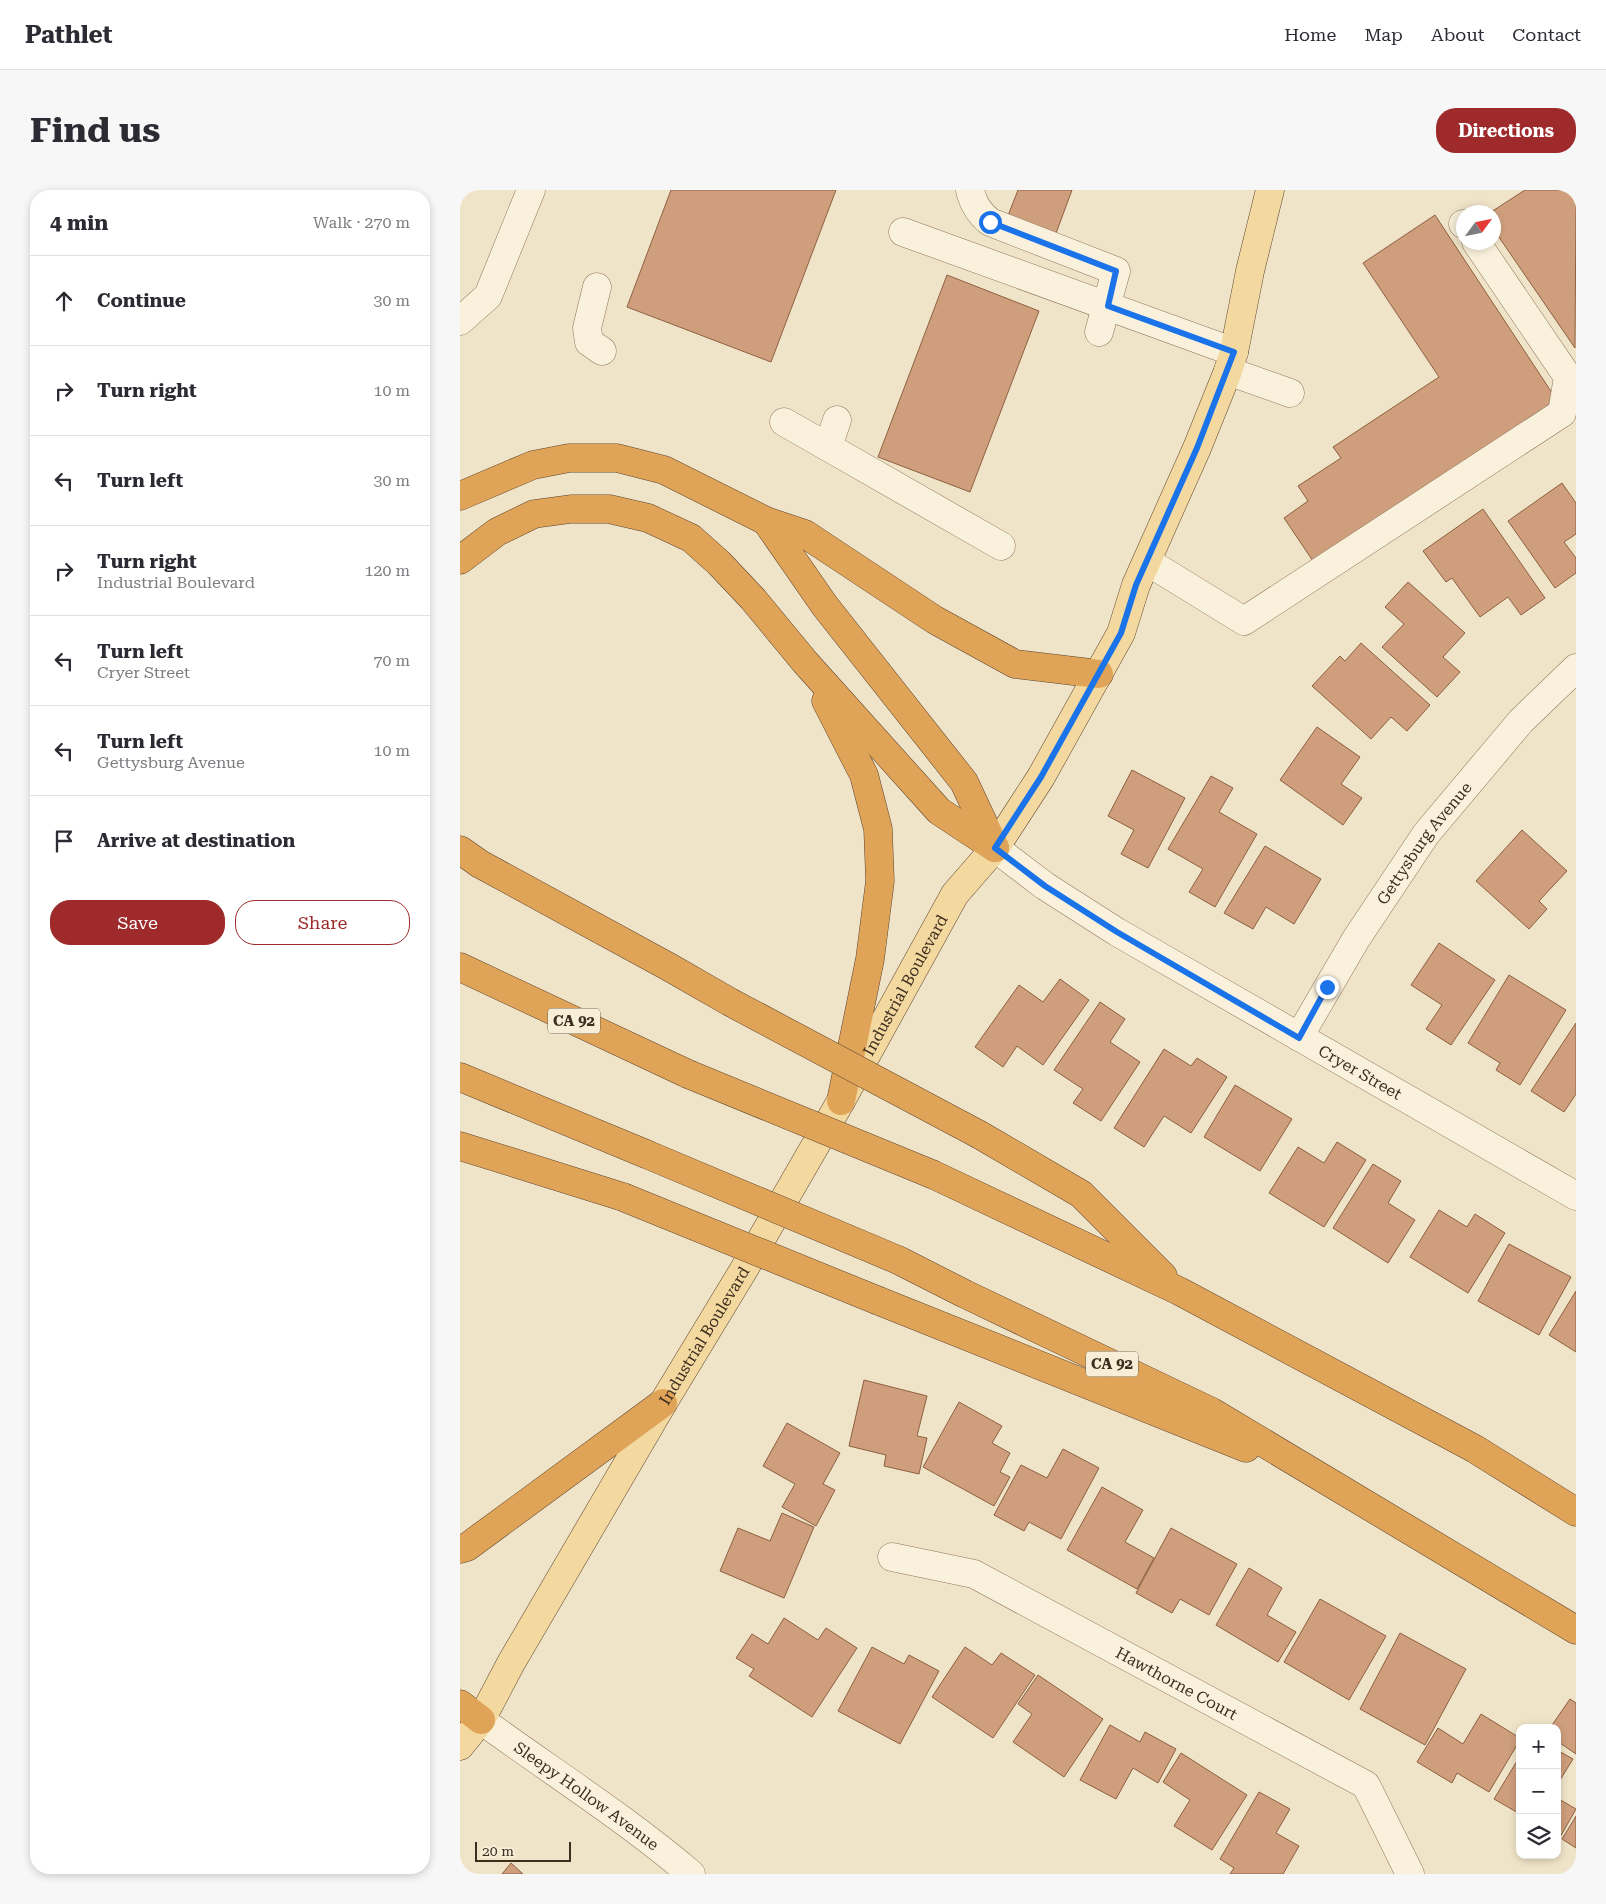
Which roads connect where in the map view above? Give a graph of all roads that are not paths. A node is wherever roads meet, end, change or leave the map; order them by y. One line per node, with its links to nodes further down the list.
1 (531, 190): 8 (street)
2 (970, 190): 7 (street)
3 (1270, 190): 11 (main road, Industrial Boulevard)
4 (904, 232): 7 (street)
5 (1481, 250): 20 (street)
6 (598, 287): 10 (street)
7 (1108, 306): 9 (street); 11 (street)
8 (460, 321)
9 (1099, 332)
10 (602, 351)
11 (1231, 361): 12 (street); 20 (main road, Industrial Boulevard)
12 (1290, 393)
13 (838, 420): 15 (street)
14 (784, 422): 15 (street)
15 (828, 447): 18 (street)
16 (460, 496): 17 (highway)
17 (766, 521): 23 (highway); 24 (highway)
18 (1001, 546)
19 (460, 560): 21 (highway)
20 (1148, 562): 23 (main road, Industrial Boulevard)
21 (805, 662): 24 (highway); 29 (highway)
22 (1576, 668): 27 (street, Gettysburg Avenue)
23 (1099, 674): 24 (main road, Industrial Boulevard)
24 (995, 848): 27 (street, Cryer Street); 29 (main road, Industrial Boulevard)
25 (460, 850): 32 (highway, bridge)
26 (460, 967): 32 (highway, CA 92, bridge)
27 (1299, 1038): 31 (street, Cryer Street)
28 (460, 1077): 34 (highway, CA 92, bridge)
29 (841, 1101): 33 (main road, Industrial Boulevard)
30 (460, 1146): 34 (highway, bridge)
31 (1576, 1196)
32 (1178, 1291): 35 (highway, CA 92)
33 (663, 1403): 36 (highway); 39 (main road, Industrial Boulevard)
34 (1320, 1477): 38 (highway, CA 92)
35 (1576, 1512)
36 (460, 1549)
37 (892, 1557): 42 (street, Hawthorne Court)
38 (1576, 1630)
39 (470, 1712): 40 (main road, Industrial Boulevard); 41 (street, Sleepy Hollow Avenue)
40 (460, 1746)
41 (691, 1874)
42 (1410, 1874)

